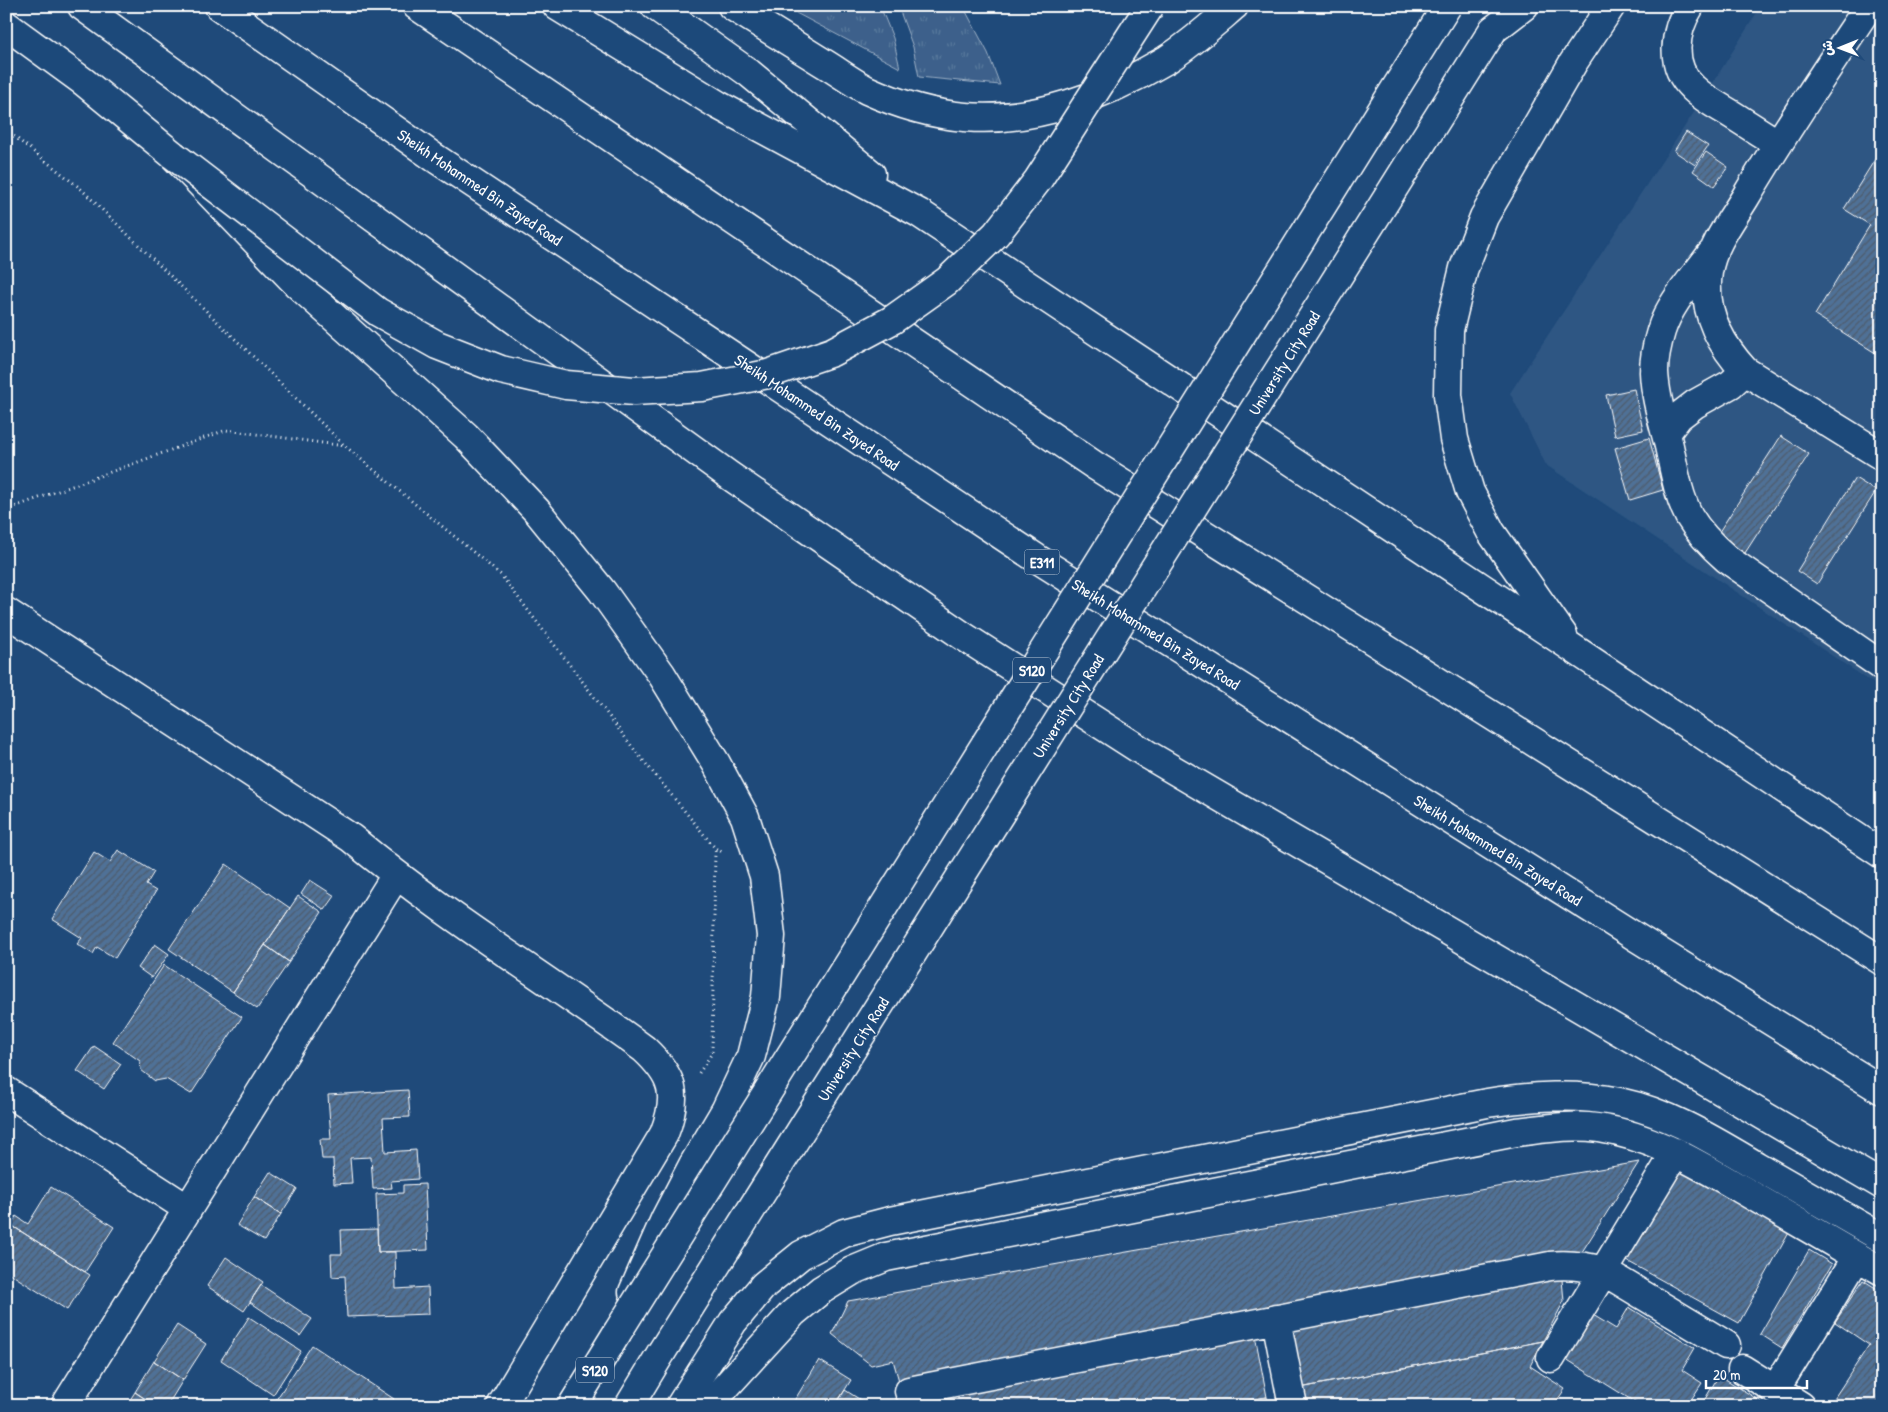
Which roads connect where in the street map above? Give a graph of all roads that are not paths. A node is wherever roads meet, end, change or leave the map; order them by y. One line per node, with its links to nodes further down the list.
1 (82, 6): 33 (main road)
2 (220, 6): 30 (main road, Sheikh Mohammed Bin Zayed Road / E311)
3 (418, 6): 29 (main road)
4 (557, 6): 19 (main road)
5 (655, 6): 19 (main road)
6 (732, 6): 8 (main road)
7 (1150, 6): 18 (main road, bridge)
8 (1234, 6)
9 (1447, 6): 40 (main road, S120, bridge)
10 (1508, 6): 16 (main road, University City Road)
11 (1524, 6): 16 (main road)
12 (1611, 6): 25 (main road)
13 (1690, 6): 17 (main road)
14 (1869, 6): 17 (main road)
15 (6, 25): 18 (main road)
16 (1493, 30): 49 (main road, University City Road, bridge)
17 (1777, 143): 20 (main road)
18 (173, 154): 40 (main road)
19 (919, 213): 25 (main road)
20 (1713, 251): 21 (main road); 22 (main road)
21 (1745, 371): 22 (main road); 23 (main road)
22 (1666, 433): 26 (main road)
23 (1882, 456)
24 (6, 612): 28 (main road)
25 (1571, 647): 27 (main road)
26 (1882, 666)
27 (1882, 854)
28 (396, 875): 34 (main road); 47 (main road)
29 (1882, 961)
30 (1882, 1090)
31 (6, 1091): 34 (main road)
32 (1676, 1152): 36 (main road); 37 (main road); 51 (main road)
33 (1882, 1185)
34 (188, 1209): 46 (main road)
35 (1882, 1238): 50 (main road)
36 (1857, 1257): 38 (main road); 44 (main road)
37 (1603, 1271): 39 (main road); 41 (main road); 42 (main road)
38 (1882, 1271)
39 (1276, 1319): 45 (main road); 52 (main road)
40 (617, 1333): 48 (main road, S120)
41 (1726, 1345)
42 (1551, 1358)
43 (1742, 1369): 44 (main road)
44 (1775, 1390): 53 (main road)
45 (909, 1391)
46 (65, 1406)
47 (501, 1406)
48 (572, 1406)
49 (629, 1406)
50 (680, 1406)
51 (708, 1406)
52 (1292, 1406)
53 (1801, 1406)

